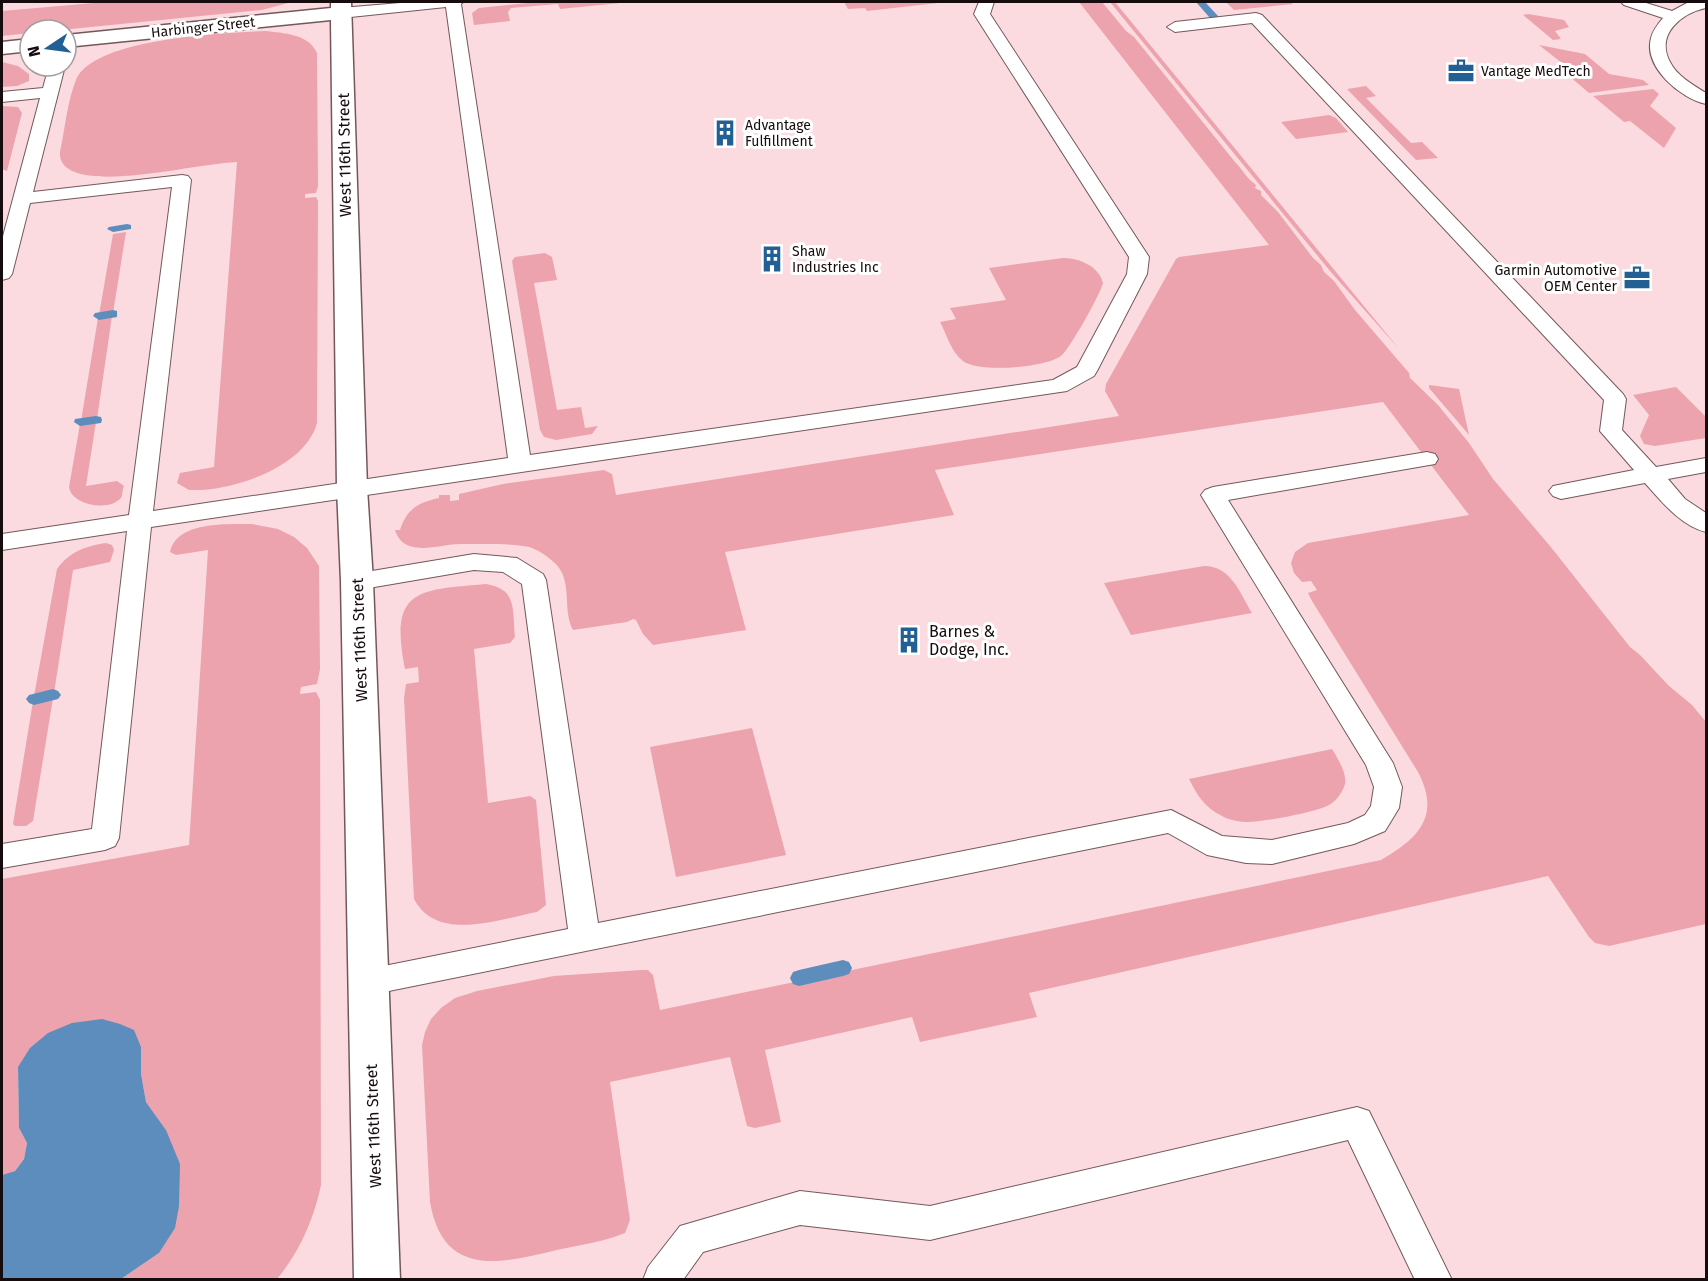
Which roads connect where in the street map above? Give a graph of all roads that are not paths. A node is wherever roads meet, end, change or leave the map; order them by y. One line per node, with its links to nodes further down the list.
1 (454, 2): 5 (lane); 18 (lane)
2 (986, 2): 18 (lane)
3 (1629, 2): 6 (lane)
4 (1707, 3): 6 (lane)
5 (341, 7): 8 (street, Harbinger Street); 21 (street, West 116th Street)
6 (1672, 16): 14 (lane)
7 (1175, 27): 20 (lane)
8 (78, 40)
9 (18, 46): 10 (street)
10 (2, 48)
11 (54, 78): 12 (lane)
12 (50, 92): 13 (lane); 15 (lane)
13 (2, 97)
14 (1707, 99)
15 (21, 199): 16 (lane); 23 (lane)
16 (2, 274)
17 (1427, 459): 28 (lane)
18 (520, 463): 21 (lane)
19 (1707, 465): 20 (lane)
20 (1650, 475): 22 (lane); 24 (lane)
21 (352, 488): 23 (lane); 26 (street, West 116th Street)
22 (1561, 491)
23 (140, 520): 25 (lane); 27 (lane)
24 (1707, 524)
25 (2, 542)
26 (357, 580): 28 (lane); 29 (street, West 116th Street)
27 (2, 856)
28 (585, 940): 29 (lane)
29 (369, 982): 30 (street, West 116th Street)
30 (377, 1280)
31 (661, 1280): 32 (lane)
32 (1434, 1280)

